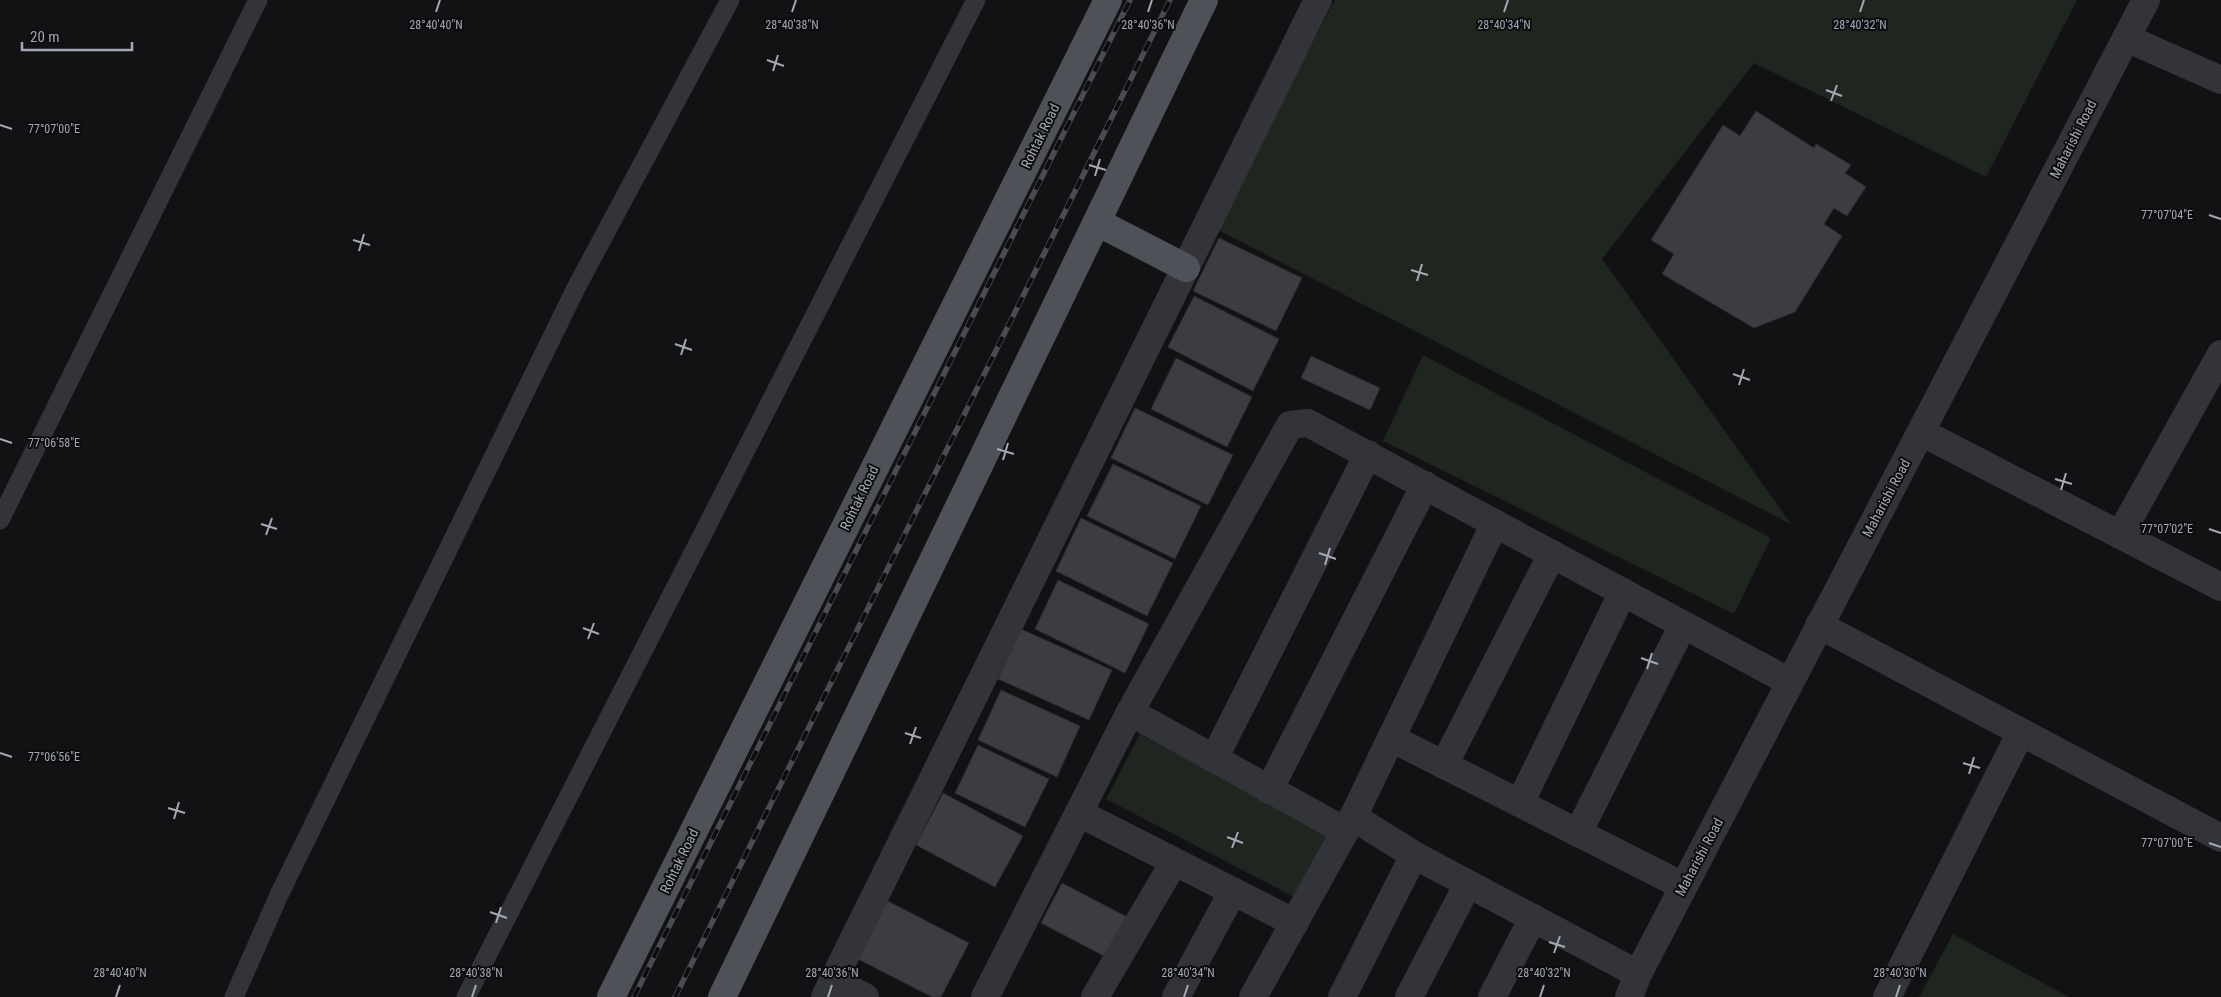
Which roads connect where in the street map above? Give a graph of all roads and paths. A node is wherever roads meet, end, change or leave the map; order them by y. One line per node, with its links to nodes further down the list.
1 (258, 0): 16 (lane)
2 (730, 0): 45 (lane)
3 (976, 0): 46 (lane)
4 (1108, 0): 47 (main road, Rohtak Road)
5 (1204, 0): 10 (main road)
6 (1318, 0): 11 (street)
7 (2146, 0): 8 (street, Maharishi Road)
8 (2126, 38): 9 (street); 13 (street, Maharishi Road)
9 (2221, 80)
10 (1097, 222): 11 (main road); 48 (main road)
11 (1186, 268): 44 (street)
12 (2221, 354): 18 (street)
13 (1921, 432): 18 (street); 23 (street, Maharishi Road)
14 (1368, 454): 15 (street); 25 (street); 28 (street)
15 (1425, 485): 17 (street); 30 (street)
16 (0, 520)
17 (1495, 523): 19 (street); 27 (street)
18 (2120, 535): 20 (street)
19 (1552, 554): 21 (street); 29 (street)
20 (2221, 587)
21 (1623, 592): 22 (street); 31 (street)
22 (1683, 625): 24 (street); 34 (street)
23 (1820, 626): 24 (street, Maharishi Road); 26 (street)
24 (1790, 682): 39 (street, Maharishi Road)
25 (1130, 712): 28 (street); 32 (street)
26 (2021, 732): 35 (street); 57 (street)
27 (1391, 738): 29 (street); 33 (street)
28 (1214, 759): 30 (street)
29 (1444, 765): 31 (street)
30 (1270, 790): 33 (street)
31 (1520, 803): 34 (street)
32 (1079, 813): 37 (street); 50 (street)
33 (1349, 824): 36 (street); 42 (street)
34 (1578, 833): 39 (street)
35 (2221, 838)
36 (1414, 856): 38 (street); 54 (street)
37 (1174, 862): 40 (street); 51 (street)
38 (1468, 884): 41 (street); 55 (street)
39 (1683, 886): 43 (street, Maharishi Road)
40 (1233, 891): 42 (street); 52 (street)
41 (1533, 918): 43 (street); 56 (street)
42 (1295, 923): 53 (street)
43 (1633, 986)
44 (829, 989): 49 (street)
45 (234, 997)
46 (466, 997)
47 (611, 997)
48 (722, 997)
49 (865, 997)
50 (985, 997)
51 (1096, 997)
52 (1176, 997)
53 (1253, 997)
54 (1342, 997)
55 (1409, 997)
56 (1492, 997)
57 (1887, 997)

